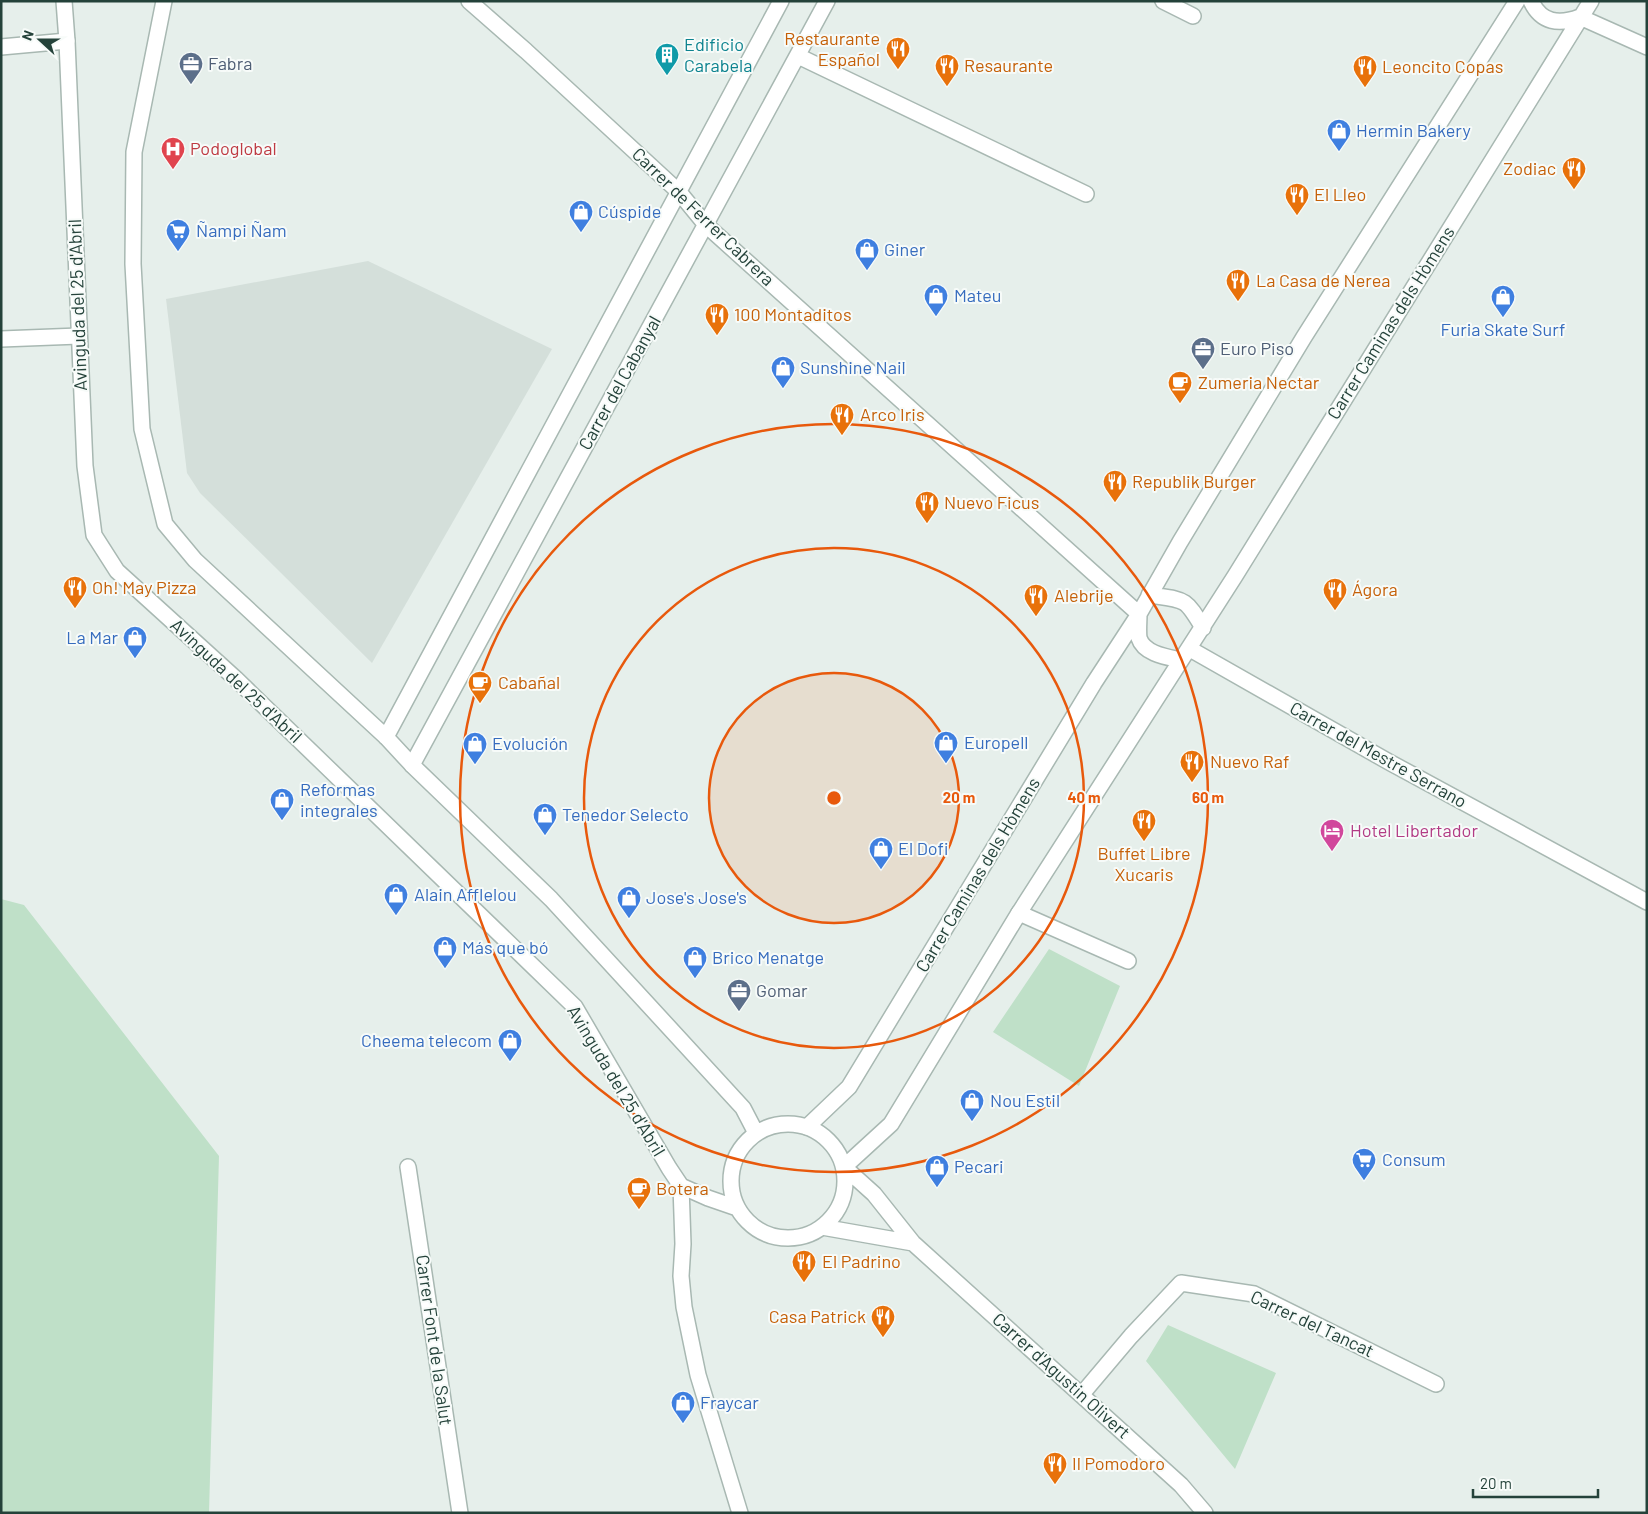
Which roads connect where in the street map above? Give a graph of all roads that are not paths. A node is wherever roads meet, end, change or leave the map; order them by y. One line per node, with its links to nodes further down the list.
1 (64, 1): 12 (street, Avinguda del 25 d'Abril)
2 (164, 1): 25 (street)
3 (468, 1): 16 (street, Carrer de Ferrer Cabrera)
4 (781, 1): 16 (street)
5 (827, 1): 15 (street, Carrer del Cabanyal)
6 (1163, 1): 10 (street)
7 (1517, 1): 21 (street, Carrer Caminas dels Hòmens)
8 (1531, 1): 11 (street)
9 (1591, 1): 11 (street, Carrer Caminas dels Hòmens)
10 (1193, 16)
11 (1580, 17): 14 (street); 23 (street, Carrer Caminas dels Hòmens)
12 (67, 41): 13 (street); 19 (street, Avinguda del 25 d'Abril)
13 (1, 47)
14 (1647, 47)
15 (798, 56): 17 (street); 18 (street, Carrer del Cabanyal)
16 (679, 192): 18 (street, Carrer de Ferrer Cabrera); 25 (street)
17 (1086, 194)
18 (706, 225): 22 (street, Carrer de Ferrer Cabrera); 26 (street, Carrer del Cabanyal)
19 (79, 336): 20 (street); 34 (street, Avinguda del 25 d'Abril)
20 (1, 339)
21 (1149, 595): 22 (street, Carrer Caminas dels Hòmens); 23 (street)
22 (1138, 614): 24 (street); 30 (street, Carrer Caminas dels Hòmens)
23 (1203, 628): 24 (street, Carrer Caminas dels Hòmens)
24 (1185, 655): 27 (street, Carrer del Mestre Serrano); 28 (street, Carrer Caminas dels Hòmens)
25 (386, 738): 26 (street)
26 (412, 765): 31 (street)
27 (1647, 902)
28 (1019, 914): 29 (street); 33 (street, Carrer Caminas dels Hòmens)
29 (1128, 961)
30 (807, 1127): 31 (street); 33 (street)
31 (756, 1133): 35 (street)
32 (408, 1167): 40 (street, Carrer Font de la Salut)
33 (844, 1167): 36 (street); 37 (street, Carrer d'Agustin Olivert)
34 (681, 1186): 35 (street); 41 (street)
35 (738, 1208): 36 (street)
36 (822, 1227): 37 (street)
37 (914, 1243): 39 (street, Carrer d'Agustin Olivert)
38 (1436, 1384): 39 (street, Carrer del Tancat)
39 (1082, 1394): 42 (street, Carrer d'Agustin Olivert)
40 (460, 1513)
41 (740, 1513)
42 (1205, 1513)

